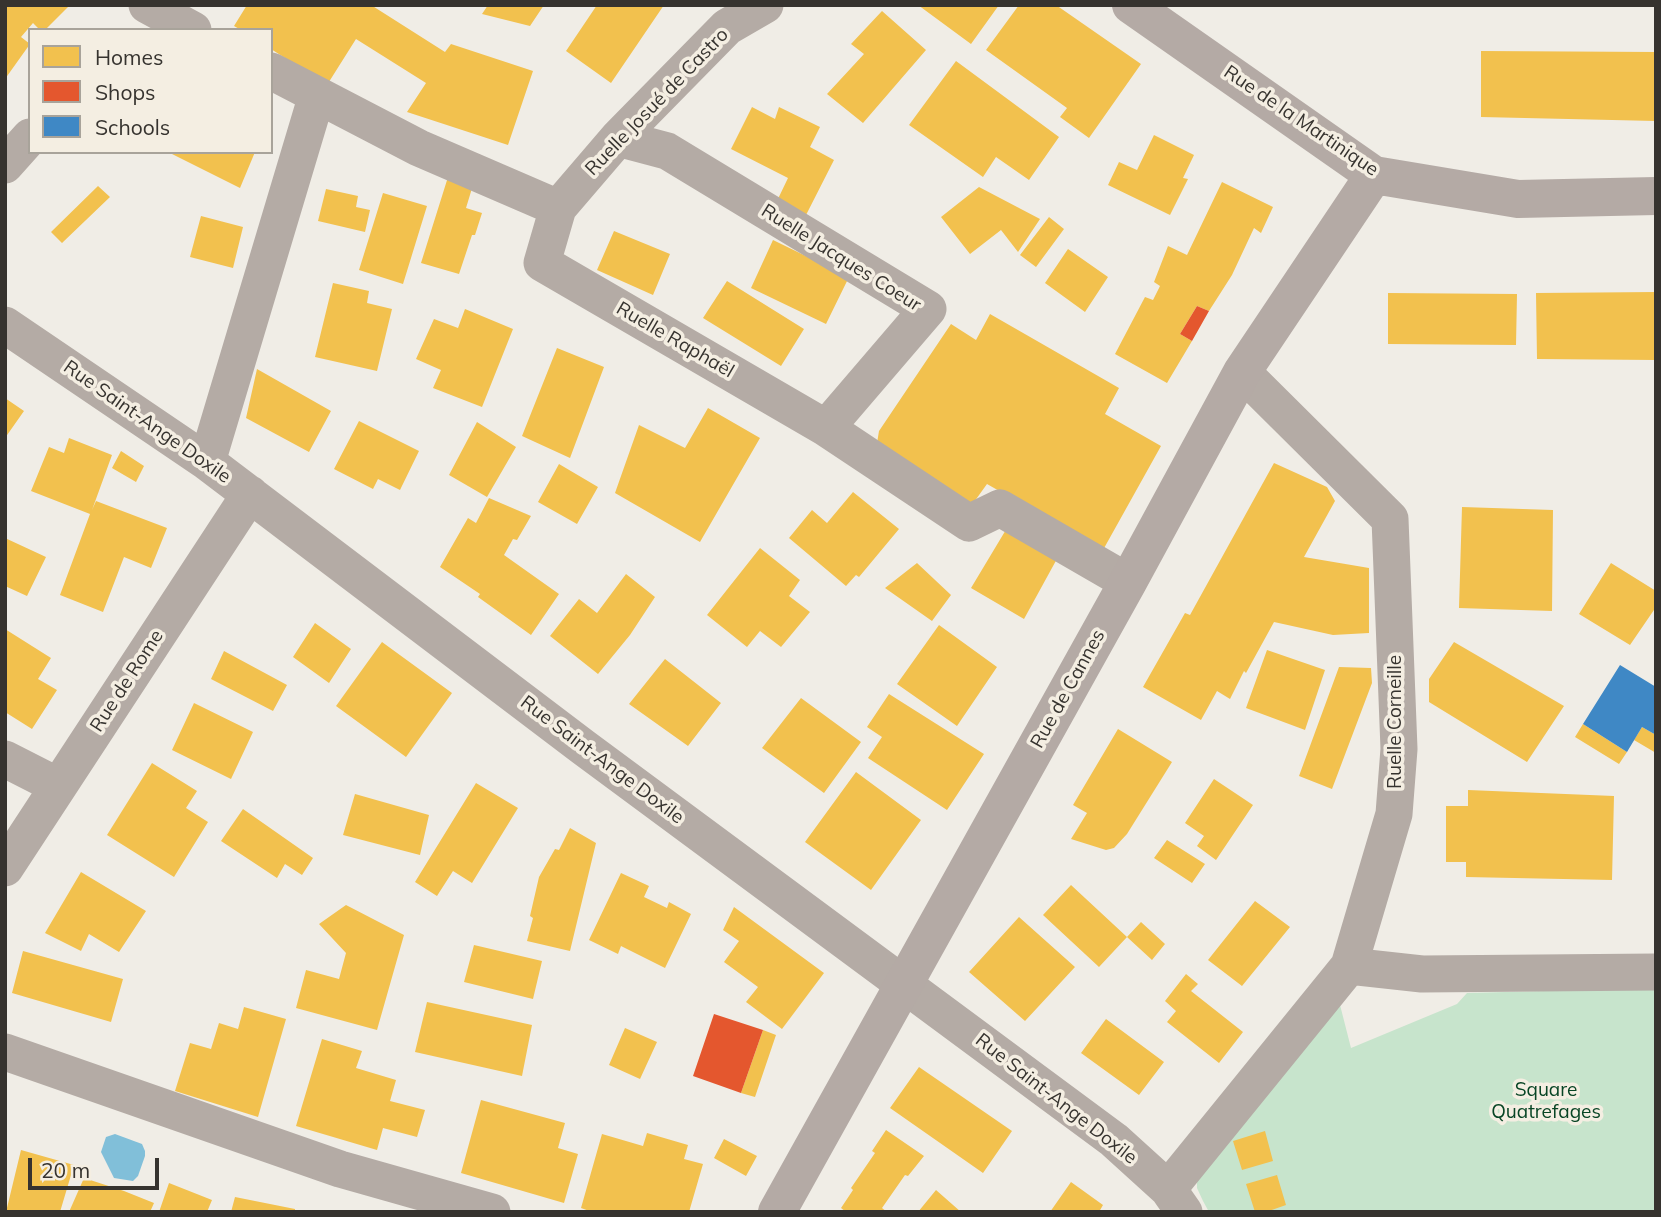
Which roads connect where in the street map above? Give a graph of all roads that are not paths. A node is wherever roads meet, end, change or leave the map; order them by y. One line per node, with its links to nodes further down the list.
1 (147, 5): 4 (street); 5 (street)
2 (765, 5): 8 (street, Ruelle Josué de Castro)
3 (1131, 5): 11 (street, Rue de la Martinique)
4 (127, 28)
5 (189, 28)
6 (273, 72): 7 (street)
7 (317, 95): 13 (street); 17 (street)
8 (618, 138): 13 (street, Ruelle Josué de Castro); 16 (street, Ruelle Jacques Coeur)
9 (28, 139): 10 (street)
10 (5, 164)
11 (1374, 175): 12 (street, Rue de la Martinique); 15 (street, Rue de Cannes)
12 (1656, 196)
13 (558, 208): 16 (street, Ruelle Raphaël)
14 (5, 325): 17 (street, Rue Saint-Ange Doxile)
15 (1242, 372): 19 (street, Rue de Cannes); 23 (street, Ruelle Corneille)
16 (826, 428): 19 (street, Ruelle Raphaël)
17 (206, 462): 18 (street, Rue Saint-Ange Doxile)
18 (250, 494): 21 (street, Rue de Rome); 25 (street, Rue Saint-Ange Doxile)
19 (1128, 582): 25 (street, Rue de Cannes)
20 (5, 759): 21 (street)
21 (58, 786): 22 (street, Rue de Rome)
22 (5, 868)
23 (1349, 965): 24 (street); 27 (street, Ruelle Corneille)
24 (1656, 972)
25 (904, 984): 27 (street, Rue Saint-Ange Doxile); 29 (street, Rue de Cannes)
26 (5, 1052): 28 (street)
27 (1176, 1200)
28 (492, 1212)
29 (778, 1212)

